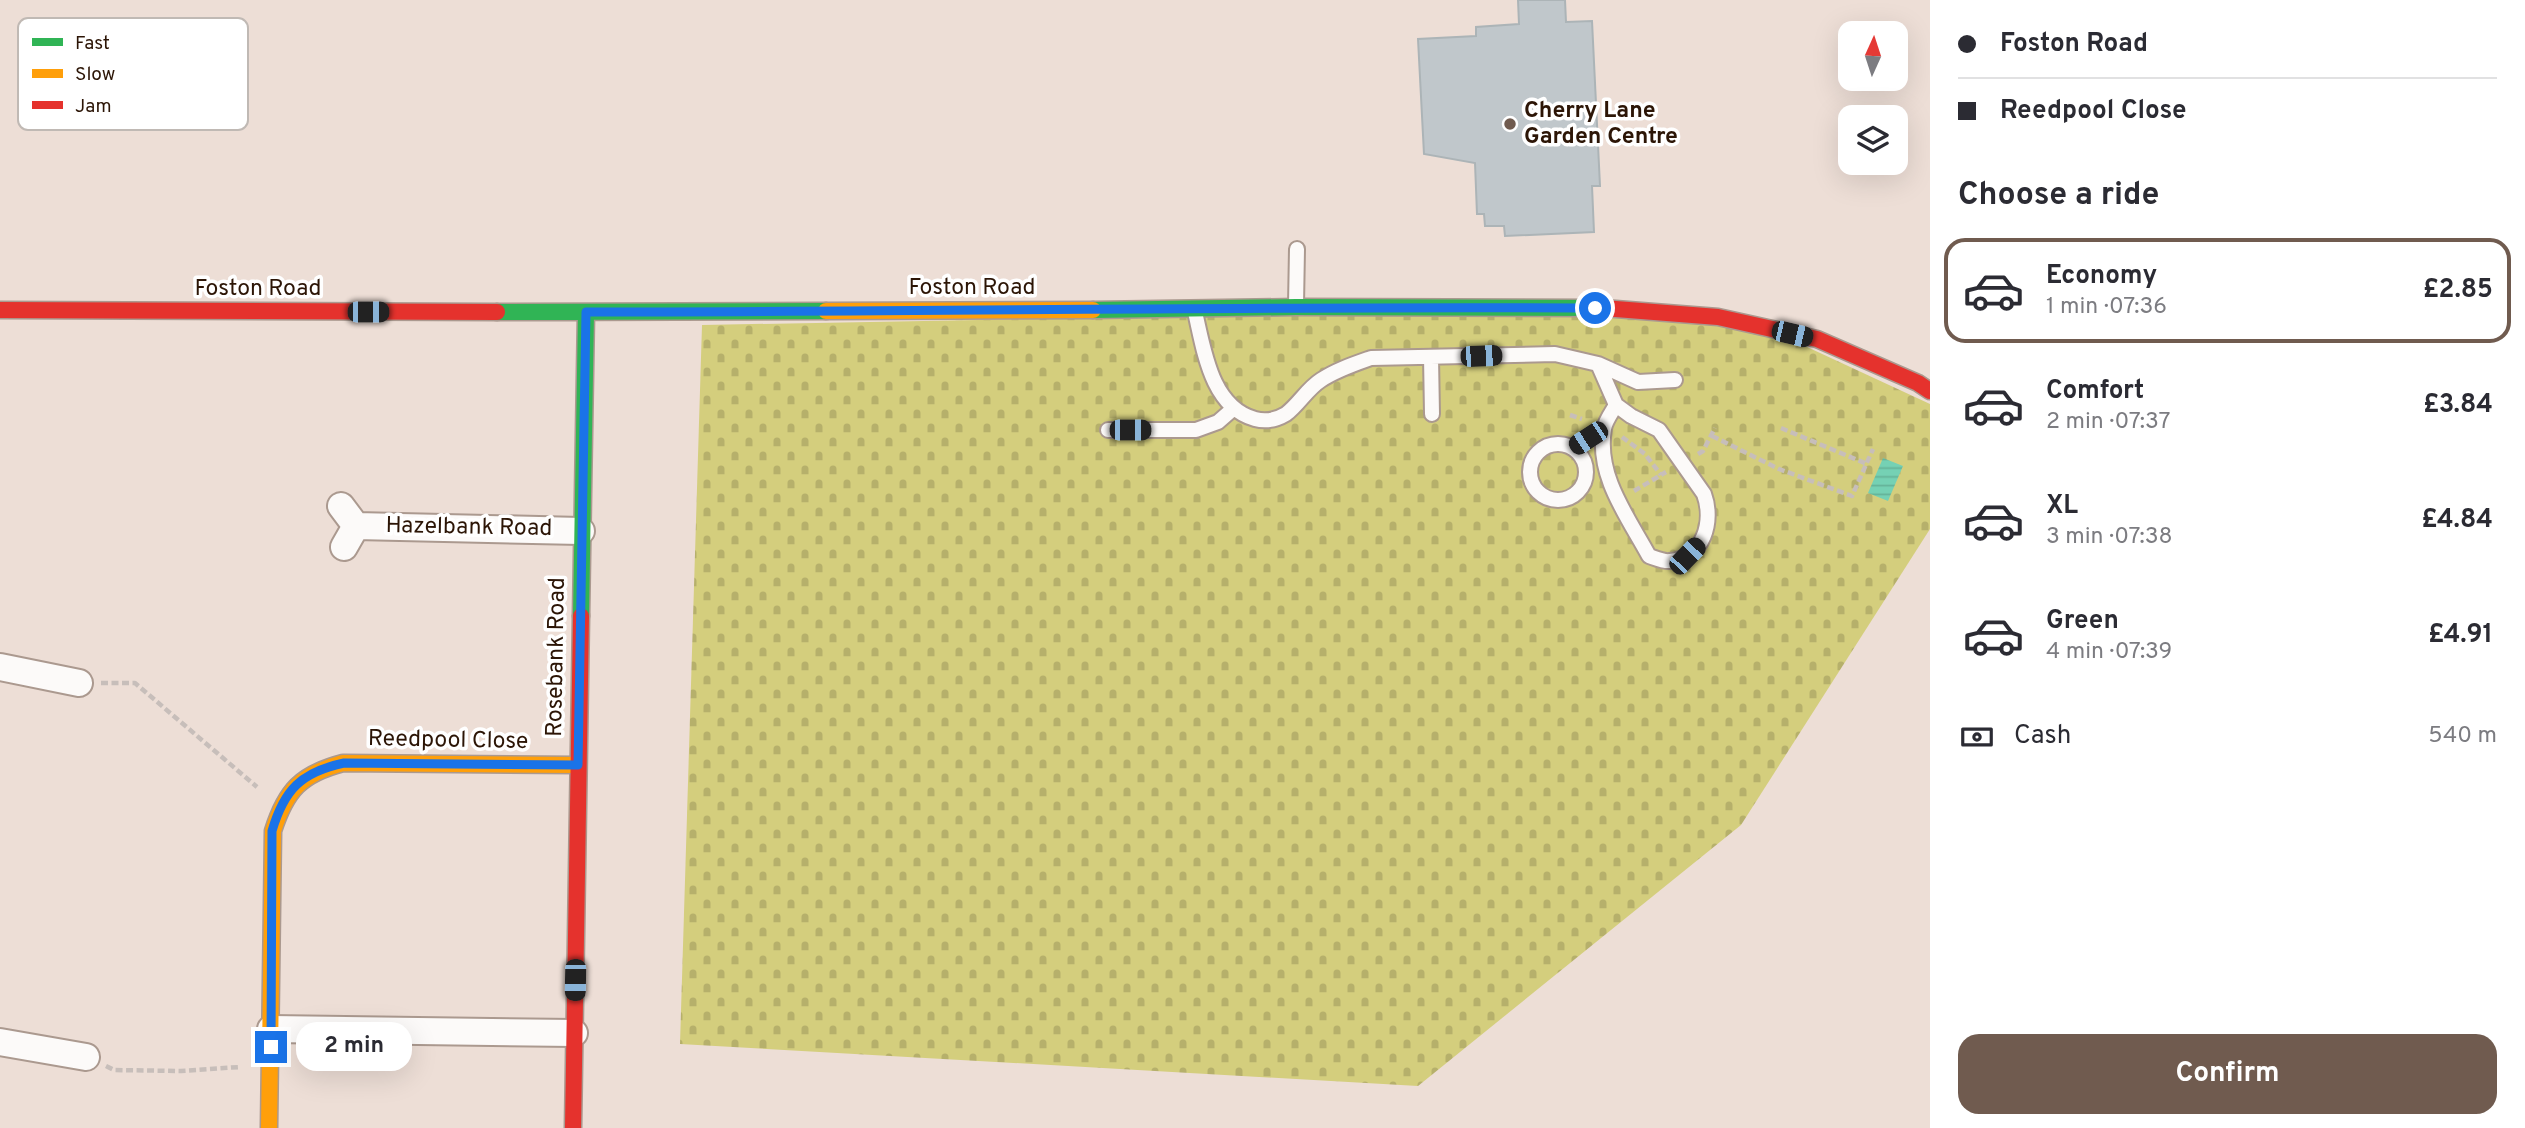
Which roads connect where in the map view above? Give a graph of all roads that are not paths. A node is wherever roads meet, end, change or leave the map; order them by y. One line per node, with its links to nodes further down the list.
1 (1297, 249): 2 (lane)
2 (1296, 307): 4 (street, Foston Road); 9 (street, Foston Road)
3 (0, 310): 5 (street, Foston Road)
4 (1194, 310): 5 (street, Foston Road); 11 (lane)
5 (586, 312): 17 (street, Rosebank Road)
6 (1431, 357): 7 (lane); 11 (lane); 12 (lane)
7 (1598, 364): 8 (lane); 10 (lane)
8 (1675, 380)
9 (1930, 391)
10 (1616, 405): 13 (lane); 13 (lane)
11 (1234, 408): 14 (lane)
12 (1432, 414)
13 (1604, 427): 15 (lane)
14 (1108, 430)
15 (1573, 448)
16 (347, 526): 17 (street, Hazelbank Road)
17 (581, 531): 20 (street, Rosebank Road)
18 (0, 667): 19 (street)
19 (79, 683)
20 (578, 765): 21 (street, Reedpool Close); 22 (street, Rosebank Road)
21 (271, 1030): 22 (street); 25 (street, Reedpool Close)
22 (574, 1034): 26 (street, Rosebank Road)
23 (0, 1042): 24 (street)
24 (86, 1058)
25 (269, 1128)
26 (573, 1128)

